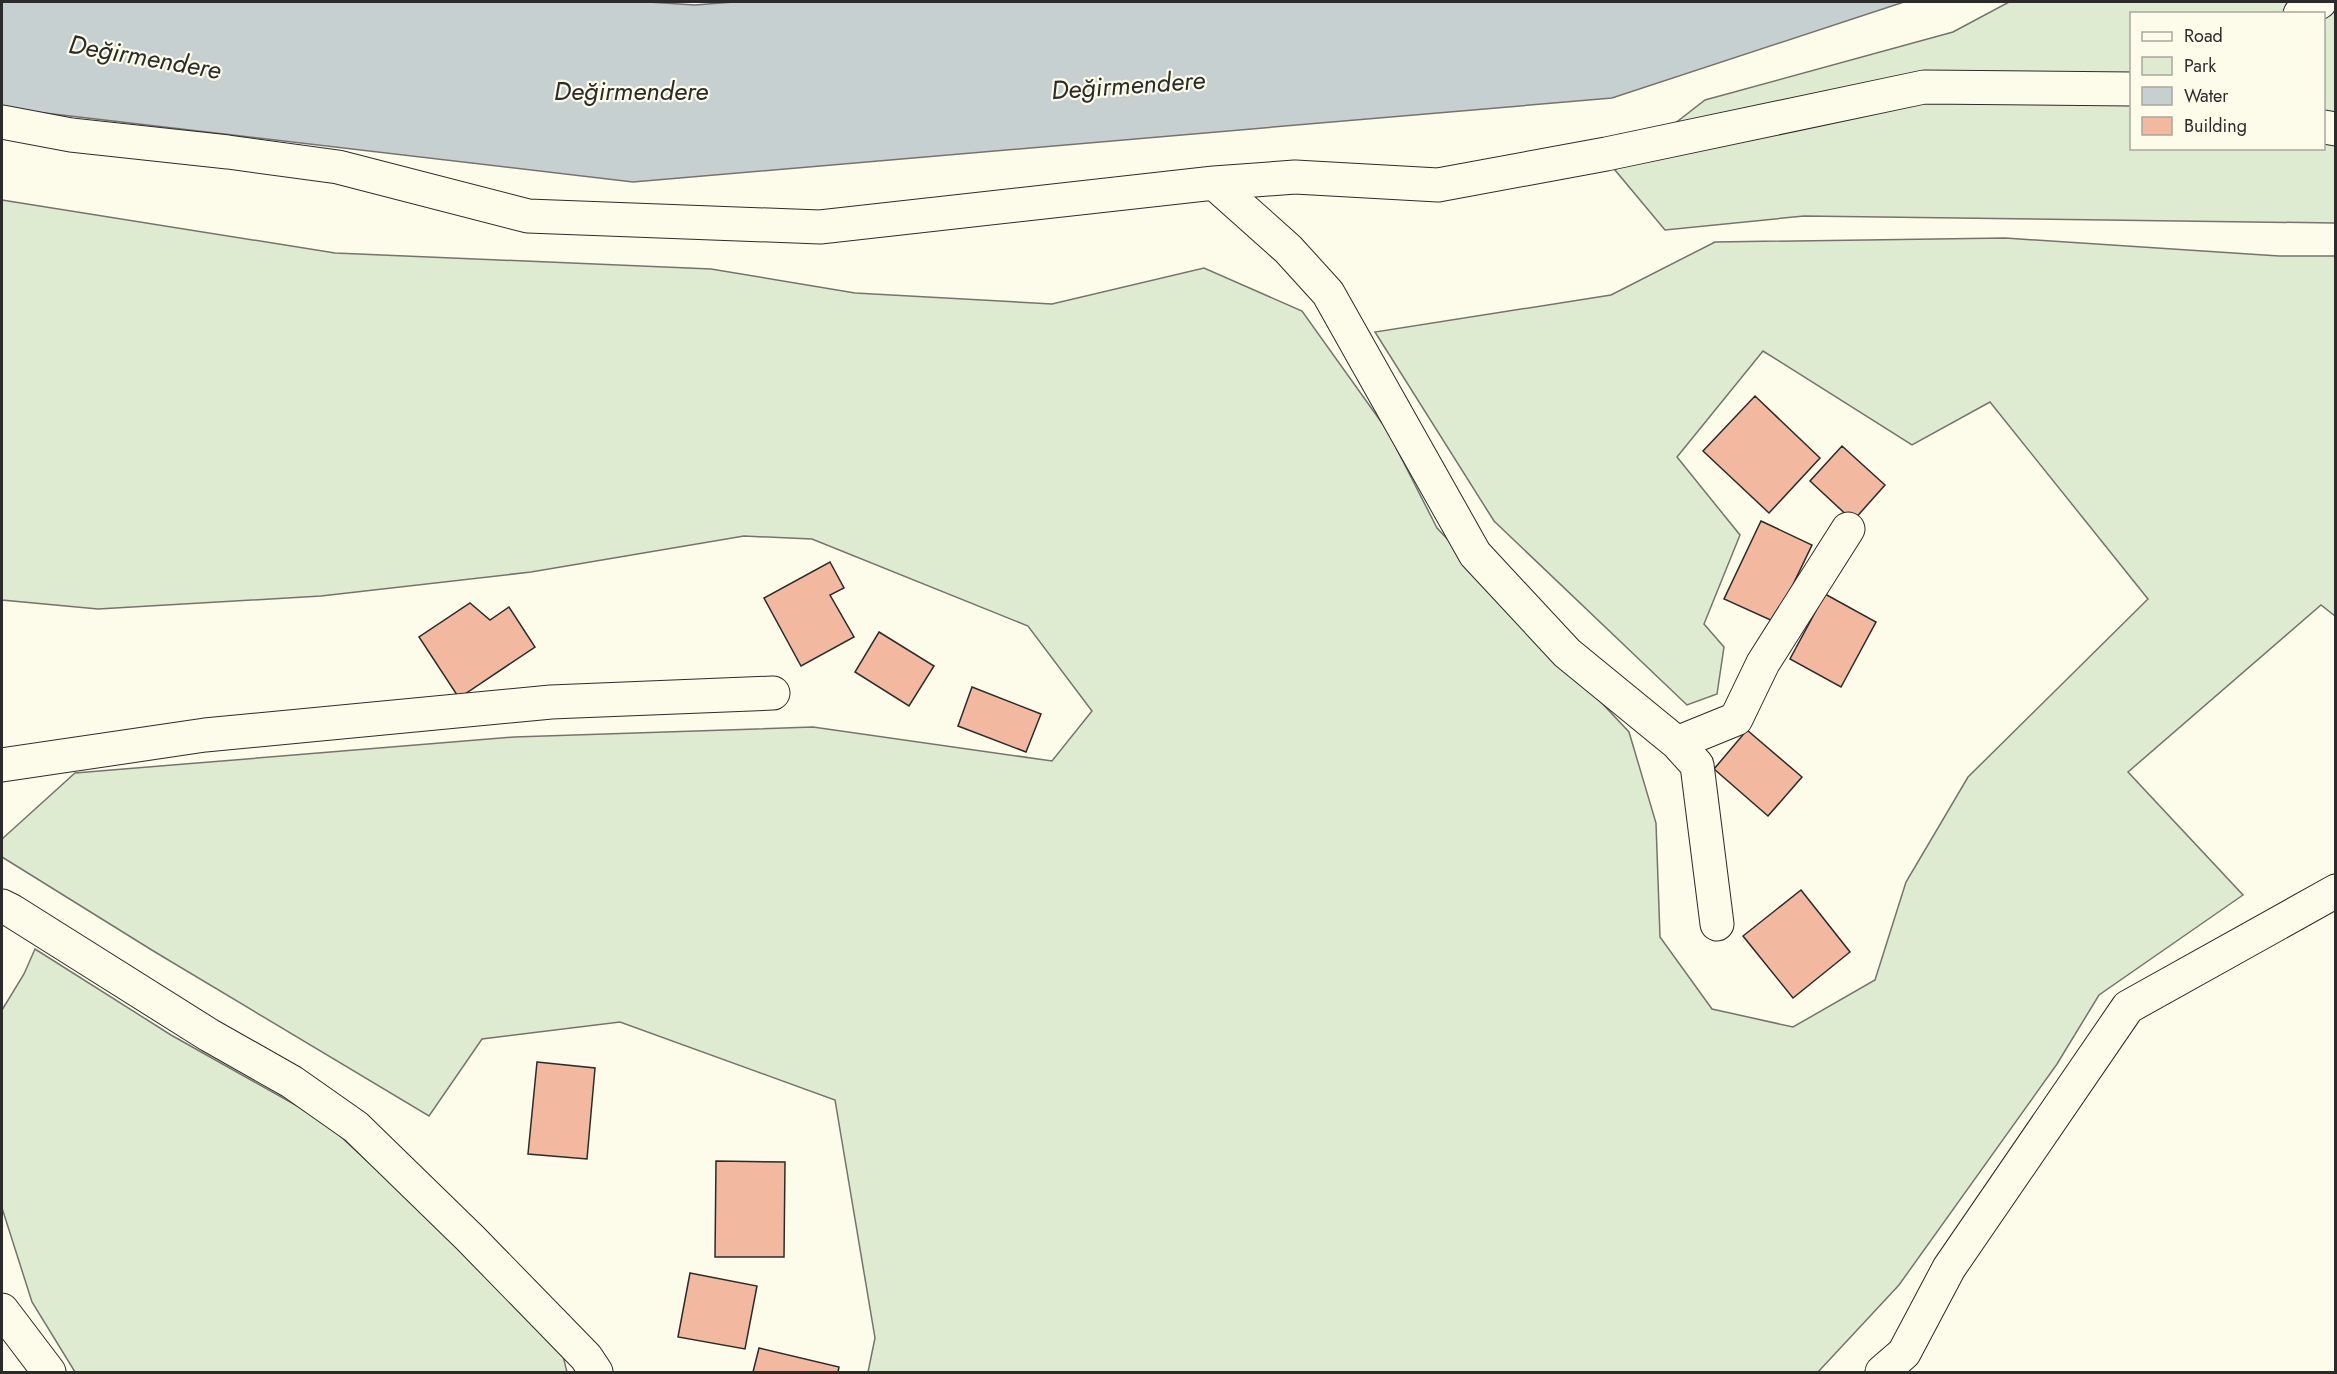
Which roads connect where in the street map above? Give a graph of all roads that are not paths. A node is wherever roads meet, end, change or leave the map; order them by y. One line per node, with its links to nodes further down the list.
1 (2320, 2): 2 (street)
2 (2303, 12)
3 (2130, 89): 5 (street)
4 (2, 122): 5 (street)
5 (1214, 183): 8 (street)
6 (1848, 529): 8 (street)
7 (773, 693): 9 (street)
8 (1677, 743): 12 (street)
9 (2, 765)
10 (2336, 891): 16 (street)
11 (2, 906): 15 (street)
12 (1717, 924)
13 (2, 1310): 14 (street)
14 (49, 1372)
15 (596, 1372)
16 (1882, 1372)

